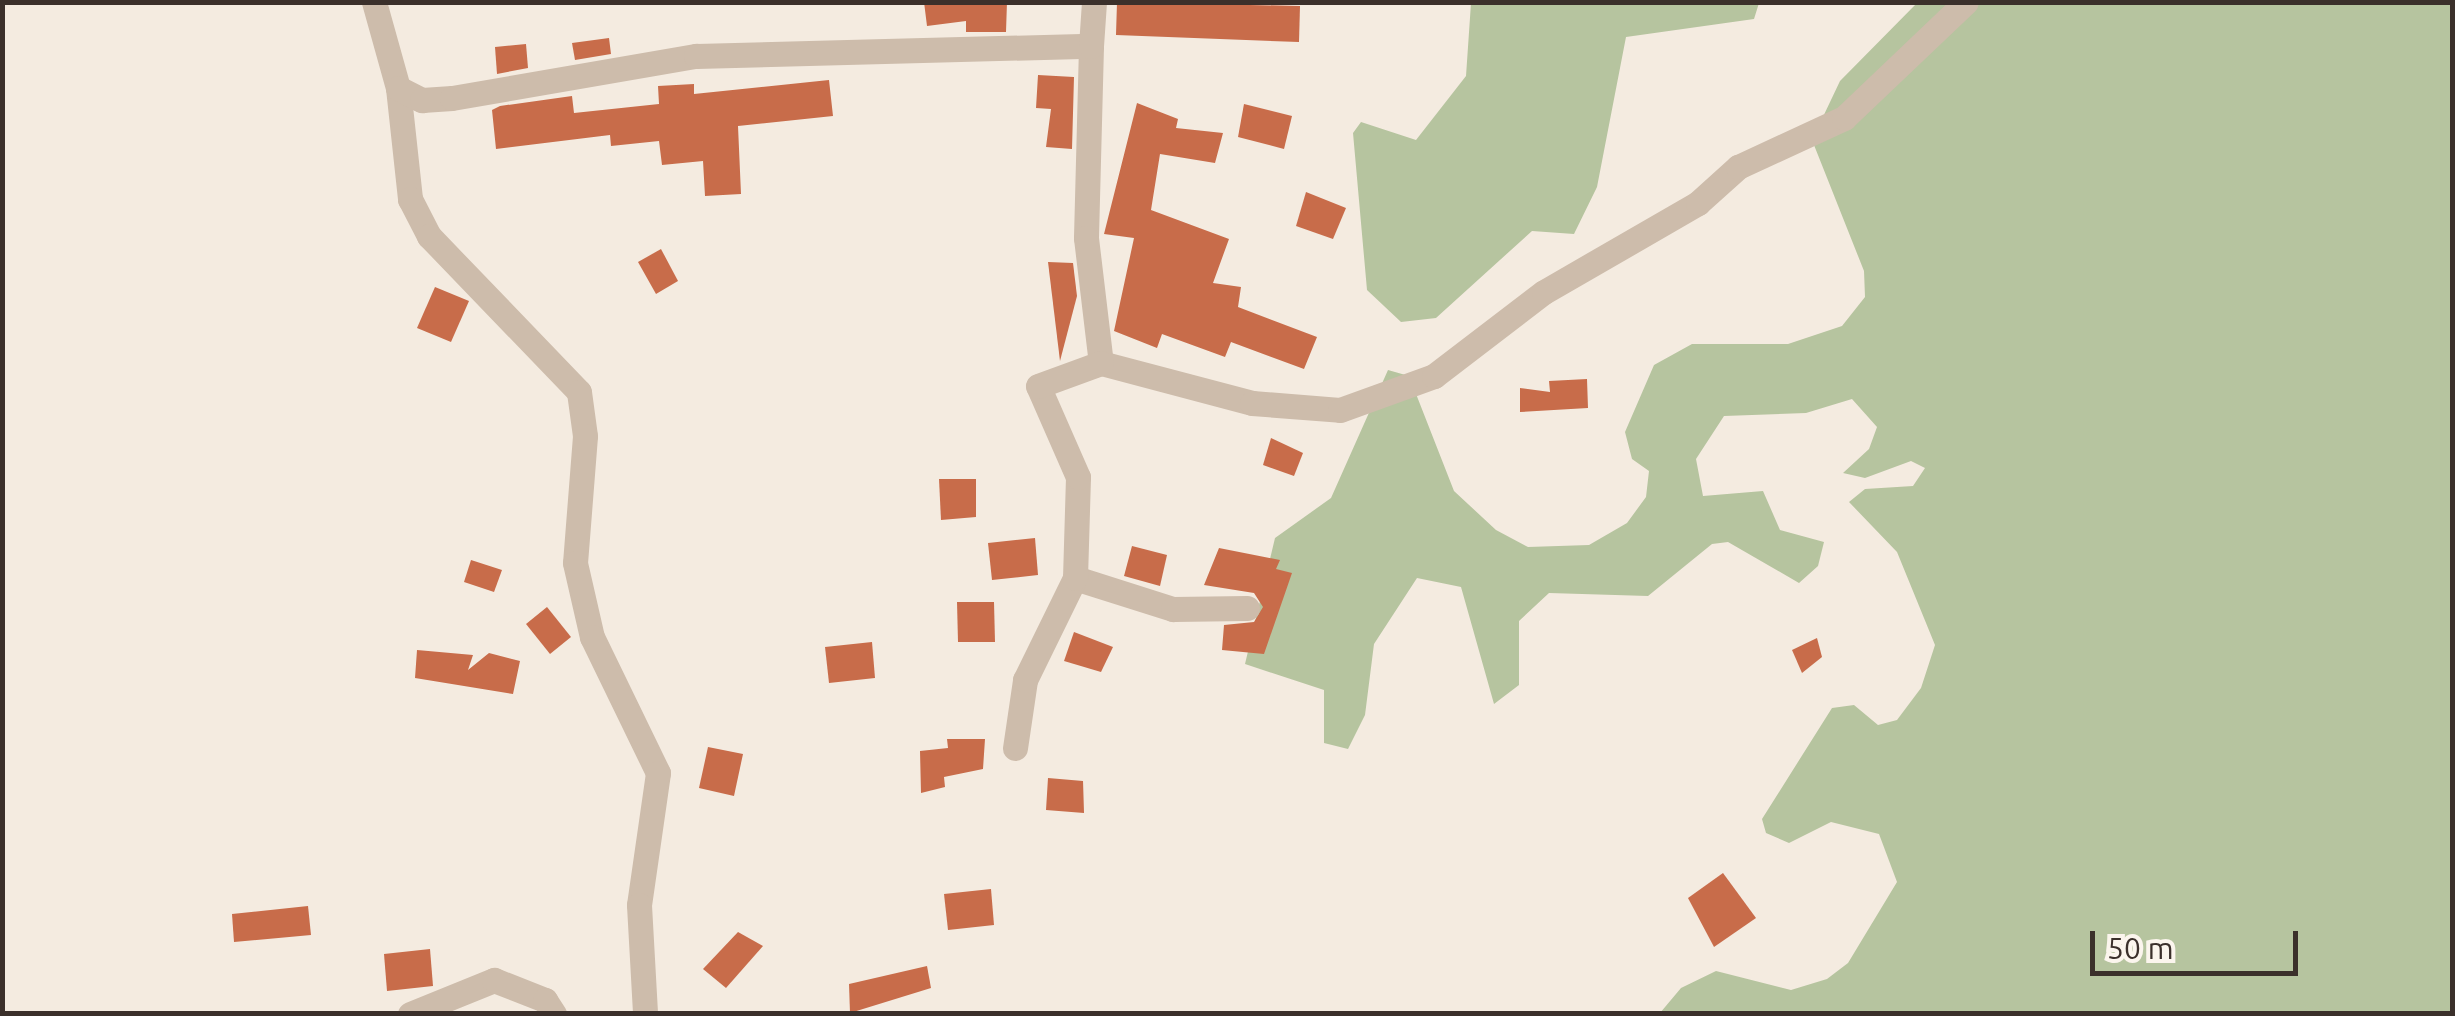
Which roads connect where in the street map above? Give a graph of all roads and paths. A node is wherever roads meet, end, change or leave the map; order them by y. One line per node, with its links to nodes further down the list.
1 (374, 2): 5 (street)
2 (1094, 2): 4 (street)
3 (1966, 2): 6 (street)
4 (1091, 46): 5 (street); 6 (street)
5 (398, 88): 12 (street)
6 (1101, 363): 7 (street)
7 (1075, 578): 8 (street); 9 (street)
8 (1246, 608)
9 (1015, 748)
10 (410, 1014): 11 (street)
11 (554, 1014)
12 (645, 1014)

